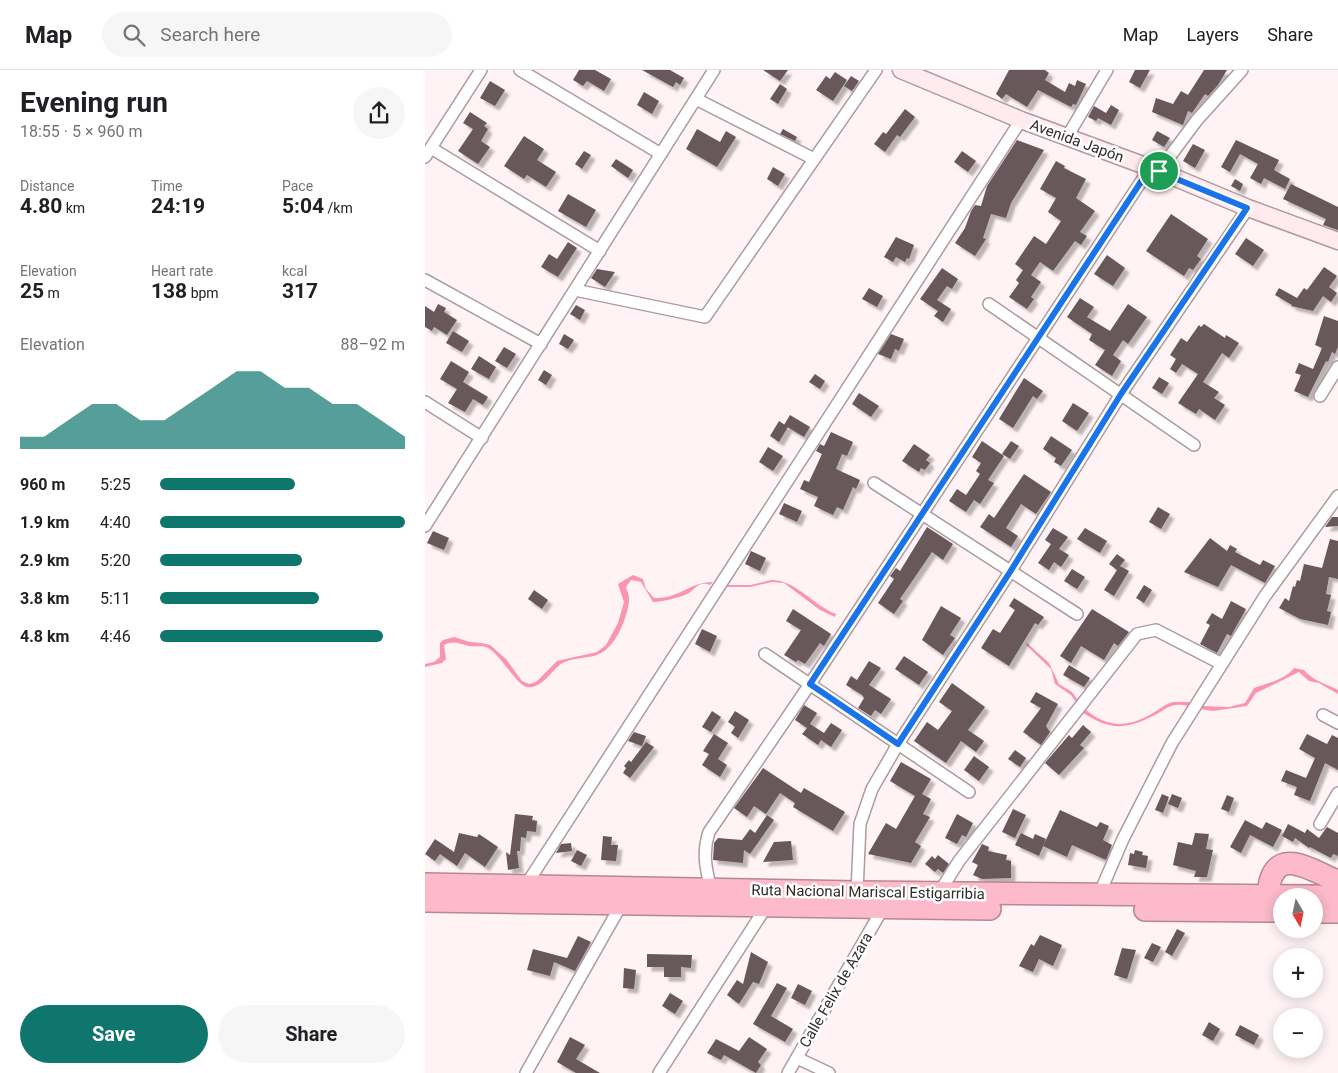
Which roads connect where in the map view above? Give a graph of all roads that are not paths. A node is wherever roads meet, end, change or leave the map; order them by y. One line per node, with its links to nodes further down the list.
1 (481, 70): 11 (street)
2 (520, 70): 12 (street)
3 (714, 70): 8 (street)
4 (876, 70): 13 (street)
5 (901, 70): 9 (street, Avenida Japón)
6 (1107, 70): 10 (street)
7 (1242, 70): 14 (street)
8 (696, 99): 12 (street); 13 (street)
9 (1021, 120): 10 (street, Avenida Japón); 46 (street)
10 (1067, 137): 14 (street, Avenida Japón)
11 (428, 152): 17 (street)
12 (661, 154): 17 (street)
13 (814, 158): 19 (street)
14 (1155, 169): 15 (street, Avenida Japón); 21 (street)
15 (1247, 208): 16 (street, Avenida Japón); 24 (street)
16 (1338, 241)
17 (600, 251): 19 (street)
18 (425, 280): 22 (street)
19 (575, 290): 22 (street)
20 (989, 304): 21 (street)
21 (1037, 337): 24 (street); 31 (street)
22 (541, 344): 27 (street)
23 (1338, 367): 25 (street)
24 (1121, 394): 28 (street); 33 (street)
25 (1320, 396)
26 (425, 402): 27 (street)
27 (482, 438): 32 (street)
28 (1194, 445)
29 (874, 483): 31 (street)
30 (1338, 496): 36 (street)
31 (922, 514): 33 (street); 37 (street)
32 (425, 526)
33 (1010, 572): 34 (street); 40 (street)
34 (1077, 614)
35 (765, 654): 37 (street)
36 (1222, 664): 50 (street); 51 (street)
37 (810, 684): 40 (street); 48 (street)
38 (1323, 715): 39 (street)
39 (1338, 723)
40 (898, 744): 41 (street); 49 (street)
41 (969, 792)
42 (1338, 793): 43 (street)
43 (1320, 824)
44 (1338, 881): 47 (highway)
45 (425, 884): 46 (highway, Ruta Nacional Mariscal Estigarribia)
46 (525, 885): 48 (highway, Ruta Nacional Mariscal Estigarribia)
47 (1274, 888)
48 (711, 890): 49 (highway, Ruta Nacional Mariscal Estigarribia)
49 (857, 892): 50 (highway, Ruta Nacional Mariscal Estigarribia)
50 (939, 893): 51 (highway, Ruta Nacional Mariscal Estigarribia)
51 (1099, 895): 56 (highway, Ruta Nacional Mariscal Estigarribia)
52 (1323, 896): 53 (highway, Ruta Nacional Mariscal Estigarribia)
53 (1338, 897)
54 (425, 901): 55 (highway, Ruta Nacional Mariscal Estigarribia)
55 (621, 905): 58 (highway, Ruta Nacional Mariscal Estigarribia); 63 (street)
56 (1273, 905)
57 (1273, 905): 59 (highway, Ruta Nacional Mariscal Estigarribia)
58 (766, 906): 59 (highway, Ruta Nacional Mariscal Estigarribia); 64 (street)
59 (883, 908): 62 (street, Calle Felix de Azara)
60 (1323, 912): 61 (highway)
61 (1338, 912)
62 (797, 1058): 65 (street, Calle Felix de Azara); 66 (street)
63 (526, 1073)
64 (659, 1073)
65 (788, 1073)
66 (829, 1073)

